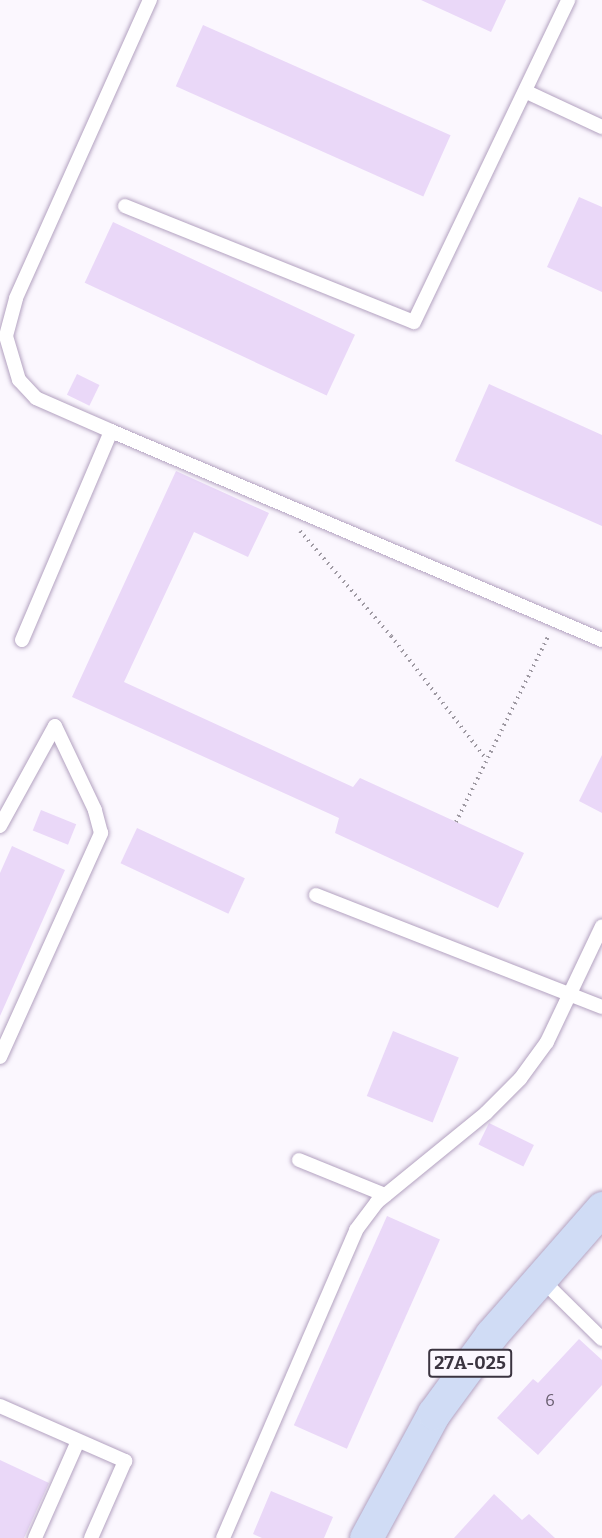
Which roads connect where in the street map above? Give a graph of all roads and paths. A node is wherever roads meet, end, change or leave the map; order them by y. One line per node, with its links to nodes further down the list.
1 (150, 0): 6 (lane)
2 (568, 0): 3 (lane)
3 (527, 92): 4 (lane); 5 (lane)
4 (602, 127)
5 (124, 206)
6 (111, 431): 7 (lane); 9 (lane)
7 (285, 505): 8 (lane); 11 (path)
8 (556, 621): 10 (lane); 11 (path)
9 (22, 640)
10 (602, 640)
11 (486, 759): 12 (path)
12 (456, 822)
13 (0, 826): 18 (lane)
14 (316, 895): 16 (lane)
15 (602, 926): 16 (lane)
16 (569, 996): 17 (lane); 20 (lane)
17 (602, 1007)
18 (0, 1057)
19 (299, 1160): 20 (lane)
20 (385, 1195): 28 (lane)
21 (602, 1208): 22 (main road, 27А-025)
22 (540, 1278): 23 (lane); 29 (main road, 27А-025)
23 (602, 1339)
24 (0, 1406): 25 (lane)
25 (78, 1441): 26 (lane); 27 (lane)
26 (35, 1538)
27 (91, 1538)
28 (223, 1538)
29 (366, 1538)

